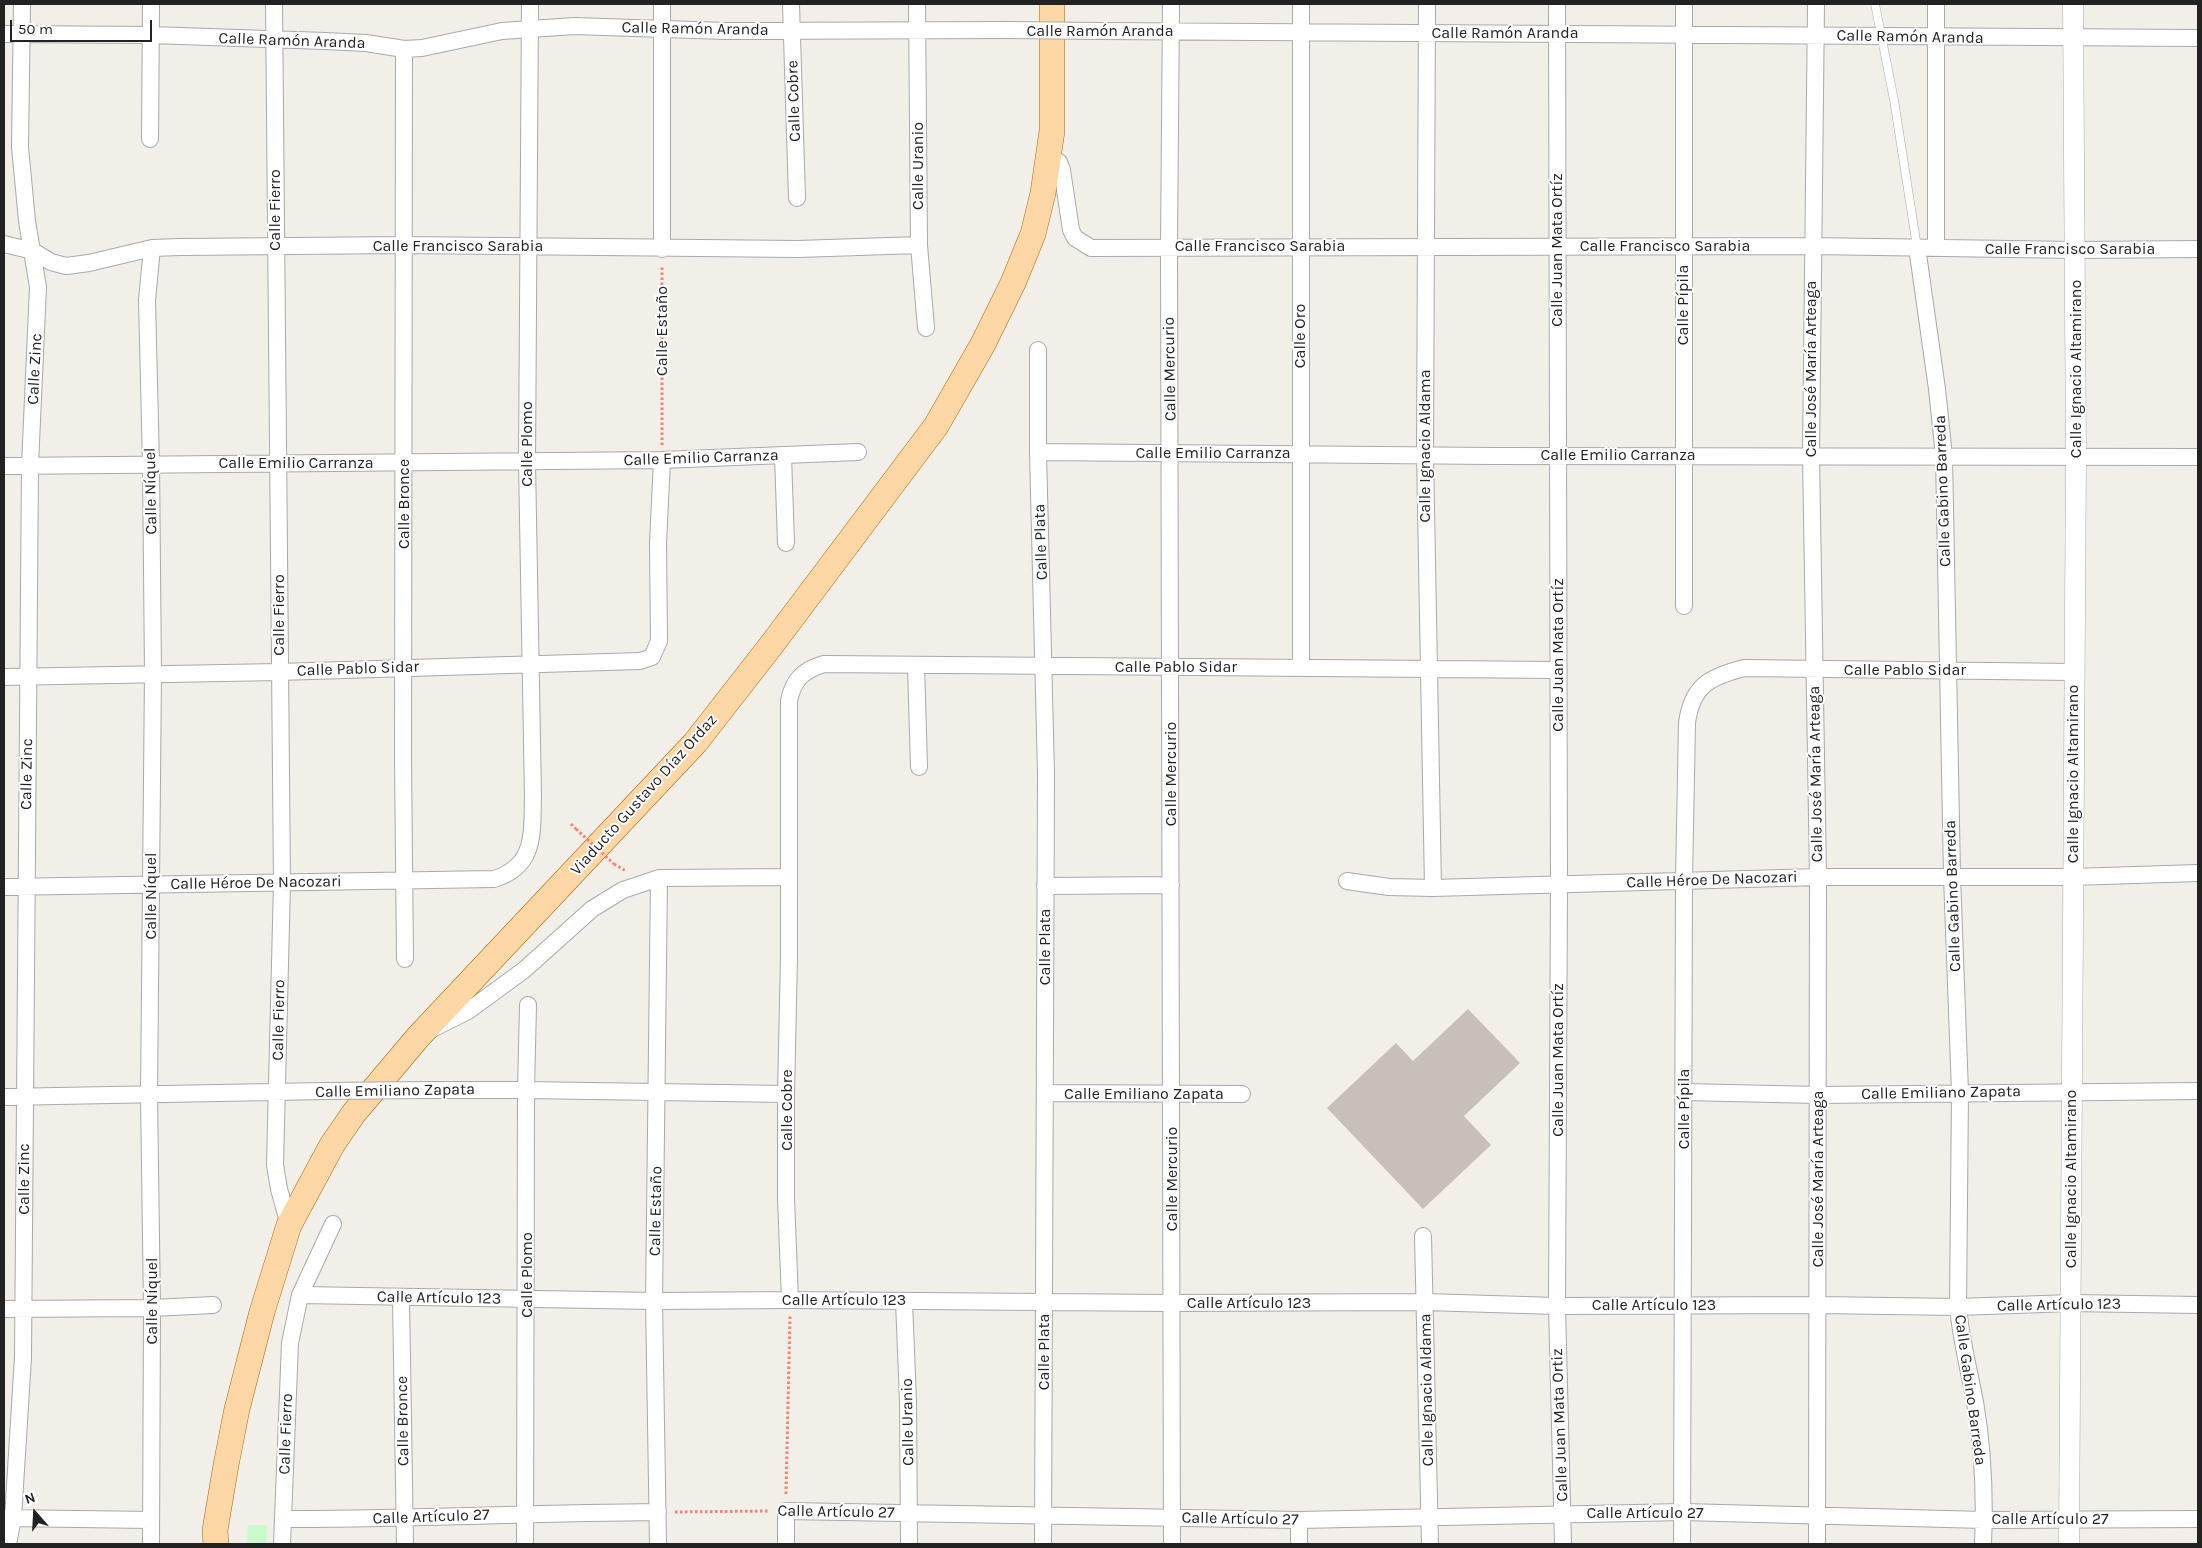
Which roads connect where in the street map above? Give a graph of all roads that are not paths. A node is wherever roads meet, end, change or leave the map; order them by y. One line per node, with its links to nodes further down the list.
1 (22, 4): 26 (street, Calle Zinc)
2 (150, 4): 28 (street)
3 (274, 4): 35 (street, Calle Fierro)
4 (530, 4): 18 (street, Calle Plomo)
5 (662, 4): 19 (street)
6 (791, 4): 20 (street, Calle Cobre)
7 (917, 4): 21 (street, Calle Uranio)
8 (1052, 4): 38 (main road, Viaducto Gustavo Díaz Ordaz)
9 (1171, 4): 23 (street, Calle Mercurio)
10 (1301, 4): 22 (street, Calle Oro)
11 (1427, 4): 24 (street, Calle Ignacio Aldama)
12 (1557, 4): 27 (street, Calle Juan Mata Ortíz)
13 (1684, 4): 29 (street, Calle Pípila)
14 (1816, 4): 30 (street, Calle José María Arteaga)
15 (1875, 4): 31 (lane)
16 (1936, 4): 32 (street)
17 (2073, 4): 33 (street, Calle Ignacio Altamirano)
18 (530, 28): 19 (street, Calle Ramón Aranda); 36 (street, Calle Ramón Aranda); 43 (street, Calle Plomo)
19 (662, 30): 20 (street, Calle Ramón Aranda); 54 (street)
20 (792, 31): 21 (street, Calle Ramón Aranda); 39 (street, Calle Cobre)
21 (918, 31): 23 (street, Calle Ramón Aranda, bridge); 44 (street, Calle Uranio)
22 (1301, 31): 23 (street, Calle Ramón Aranda); 24 (street, Calle Ramón Aranda); 45 (street, Calle Oro)
23 (1170, 32): 50 (street, Calle Mercurio)
24 (1426, 32): 27 (street, Calle Ramón Aranda); 46 (street, Calle Ignacio Aldama)
25 (4, 34): 26 (street, Calle Ramón Aranda)
26 (21, 34): 28 (street, Calle Ramón Aranda); 57 (street, Calle Zinc)
27 (1557, 34): 29 (street, Calle Ramón Aranda); 47 (street, Calle Juan Mata Ortíz)
28 (150, 35): 35 (street, Calle Ramón Aranda); 37 (street)
29 (1684, 35): 30 (street, Calle Ramón Aranda); 48 (street, Calle Pípila)
30 (1816, 36): 31 (street, Calle Ramón Aranda); 49 (street, Calle José María Arteaga)
31 (1882, 37): 32 (street, Calle Ramón Aranda); 51 (lane)
32 (1935, 37): 33 (street, Calle Ramón Aranda); 53 (street)
33 (2073, 38): 34 (street, Calle Ramón Aranda); 56 (street, Calle Ignacio Altamirano)
34 (2198, 38)
35 (274, 40): 36 (street, Calle Ramón Aranda); 42 (street, Calle Fierro)
36 (404, 49): 41 (street, Calle Bronce)
37 (150, 139)
38 (1048, 158): 50 (street, Calle Francisco Sarabia); 119 (main road, Viaducto Gustavo Díaz Ordaz)
39 (797, 198)
40 (4, 244): 57 (street, Calle Francisco Sarabia)
41 (404, 245): 42 (street, Calle Francisco Sarabia); 43 (street, Calle Francisco Sarabia); 74 (street, Calle Bronce)
42 (276, 246): 52 (street, Calle Francisco Sarabia); 73 (street, Calle Fierro)
43 (528, 246): 54 (street, Calle Francisco Sarabia); 75 (street, Calle Plomo)
44 (919, 246): 54 (street, Calle Francisco Sarabia); 58 (street, Calle Uranio)
45 (1301, 246): 46 (street, Calle Francisco Sarabia); 50 (street, Calle Francisco Sarabia); 63 (street, Calle Oro)
46 (1425, 246): 47 (street, Calle Francisco Sarabia); 64 (street, Calle Ignacio Aldama)
47 (1558, 246): 48 (street, Calle Francisco Sarabia); 65 (street, Calle Juan Mata Ortíz)
48 (1683, 246): 49 (street, Calle Francisco Sarabia); 66 (street, Calle Pípila)
49 (1812, 246): 51 (street, Calle Francisco Sarabia); 68 (street, Calle José María Arteaga)
50 (1169, 247): 62 (street, Calle Mercurio)
51 (1917, 247): 53 (street, Calle Francisco Sarabia); 69 (street, Calle Gabino Barreda)
52 (152, 248): 57 (street, Calle Francisco Sarabia); 76 (street, Calle Níquel)
53 (1936, 248): 56 (street, Calle Francisco Sarabia)
54 (662, 249)
55 (2198, 249): 56 (street, Calle Francisco Sarabia)
56 (2076, 250): 70 (street, Calle Ignacio Altamirano)
57 (33, 251): 78 (street, Calle Zinc)
58 (926, 328)
59 (1038, 350): 61 (street, Calle Plata)
60 (858, 452): 67 (street, Calle Emilio Carranza)
61 (1038, 452): 62 (street, Calle Emilio Carranza); 83 (street, Calle Plata)
62 (1171, 453): 63 (street, Calle Emilio Carranza); 84 (street, Calle Mercurio)
63 (1300, 454): 64 (street, Calle Emilio Carranza); 86 (street, Calle Oro)
64 (1425, 454): 65 (street, Calle Emilio Carranza); 87 (street, Calle Ignacio Aldama)
65 (1558, 455): 66 (street, Calle Emilio Carranza); 89 (street, Calle Juan Mata Ortíz)
66 (1684, 455): 68 (street, Calle Emilio Carranza); 80 (street, Calle Pípila)
67 (783, 456): 72 (street, Calle Emilio Carranza); 79 (street)
68 (1811, 456): 69 (street, Calle Emilio Carranza); 88 (street, Calle José María Arteaga)
69 (1944, 456): 70 (street, Calle Emilio Carranza); 90 (street, Calle Gabino Barreda)
70 (2076, 457): 71 (street, Calle Emilio Carranza); 92 (street, Calle Ignacio Altamirano)
71 (2198, 457)
72 (662, 460): 75 (street, Calle Emilio Carranza); 81 (street, Calle Pablo Sidar)
73 (279, 462): 74 (street, Calle Emilio Carranza); 76 (street, Calle Emilio Carranza); 91 (street, Calle Fierro)
74 (405, 462): 75 (street, Calle Emilio Carranza); 85 (street, Calle Bronce)
75 (527, 462): 81 (street, Calle Plomo)
76 (151, 464): 78 (street, Calle Emilio Carranza); 93 (street, Calle Níquel)
77 (4, 466): 78 (street, Calle Emilio Carranza)
78 (30, 466): 94 (street, Calle Zinc)
79 (786, 543)
80 (1684, 606)
81 (531, 664): 85 (street, Calle Pablo Sidar); 100 (street, Calle Plomo)
82 (916, 665): 83 (street, Calle Pablo Sidar); 96 (street, Calle Pablo Sidar); 98 (street)
83 (1044, 666): 84 (street, Calle Pablo Sidar); 114 (street, Calle Plata)
84 (1171, 667): 86 (street, Calle Pablo Sidar); 112 (street, Calle Mercurio)
85 (403, 668): 91 (street, Calle Pablo Sidar); 107 (street, Calle Bronce)
86 (1301, 668): 87 (street, Calle Pablo Sidar)
87 (1428, 668): 89 (street, Calle Pablo Sidar); 116 (street, Calle Ignacio Aldama)
88 (1814, 669): 90 (street, Calle Pablo Sidar); 97 (street, Calle Pablo Sidar); 103 (street, Calle José María Arteaga)
89 (1558, 670): 110 (street, Calle Juan Mata Ortíz)
90 (1949, 670): 92 (street, Calle Pablo Sidar); 102 (street, Calle Gabino Barreda)
91 (279, 672): 93 (street, Calle Pablo Sidar); 109 (street, Calle Fierro)
92 (2073, 672): 104 (street, Calle Ignacio Altamirano)
93 (152, 673): 94 (street, Calle Pablo Sidar); 111 (street, Calle Níquel)
94 (28, 676): 95 (street, Calle Pablo Sidar); 113 (street, Calle Zinc)
95 (4, 677)
96 (798, 678): 101 (street, Calle Cobre)
97 (1709, 680): 106 (street, Calle Pípila)
98 (919, 767)
99 (2198, 874): 104 (street, Calle Héroe De Nacozari)
100 (507, 875): 107 (street, Calle Héroe De Nacozari)
101 (789, 876): 105 (street); 128 (street, Calle Cobre)
102 (1952, 876): 103 (street, Calle Héroe De Nacozari); 104 (street, Calle Héroe De Nacozari); 123 (street, Calle Gabino Barreda)
103 (1818, 877): 106 (street, Calle Héroe De Nacozari); 131 (street, Calle José María Arteaga)
104 (2072, 877): 124 (street, Calle Ignacio Altamirano)
105 (659, 878): 119 (street); 127 (street, Calle Estaño)
106 (1684, 880): 110 (street, Calle Héroe De Nacozari); 122 (street, Calle Pípila)
107 (404, 881): 109 (street, Calle Héroe De Nacozari); 117 (street, Calle Bronce)
108 (1347, 882): 116 (street, Calle Héroe De Nacozari)
109 (282, 883): 111 (street, Calle Héroe De Nacozari); 125 (street, Calle Fierro)
110 (1558, 884): 116 (street, Calle Héroe De Nacozari); 152 (street, Calle Juan Mata Ortíz)
111 (151, 885): 113 (street, Calle Héroe De Nacozari); 132 (street, Calle Níquel)
112 (1171, 885): 114 (street); 129 (street, Calle Mercurio)
113 (26, 886): 115 (street, Calle Héroe De Nacozari); 134 (street, Calle Zinc)
114 (1045, 886): 126 (street, Calle Plata)
115 (4, 887)
116 (1434, 888)
117 (406, 959)
118 (528, 1005): 120 (street, Calle Plomo)
119 (419, 1036): 136 (main road, Viaducto Gustavo Díaz Ordaz)
120 (526, 1090): 125 (street, Calle Emiliano Zapata, bridge); 127 (street, Calle Emiliano Zapata); 140 (street, Calle Plomo)
121 (2198, 1091): 124 (street, Calle Emiliano Zapata)
122 (1684, 1092): 131 (street, Calle Emiliano Zapata); 149 (street, Calle Pípila)
123 (1960, 1092): 124 (street, Calle Emiliano Zapata); 131 (street, Calle Emiliano Zapata); 153 (street, Calle Gabino Barreda)
124 (2072, 1092): 148 (street, Calle Ignacio Altamirano)
125 (277, 1093): 132 (street, Calle Emiliano Zapata); 136 (street, Calle Fierro)
126 (1045, 1093): 129 (street, Calle Emiliano Zapata); 144 (street, Calle Plata)
127 (658, 1094): 128 (street, Calle Emiliano Zapata); 143 (street, Calle Estaño)
128 (786, 1094): 141 (street, Calle Cobre)
129 (1172, 1094): 130 (street, Calle Emiliano Zapata); 146 (street, Calle Mercurio)
130 (1242, 1094)
131 (1818, 1095): 150 (street, Calle José María Arteaga)
132 (149, 1096): 134 (street, Calle Emiliano Zapata); 154 (street, Calle Níquel)
133 (4, 1097): 134 (street, Calle Emiliano Zapata)
134 (24, 1097): 156 (street, Calle Zinc)
135 (333, 1224): 138 (street, Calle Fierro)
136 (289, 1225): 176 (main road, Viaducto Gustavo Díaz Ordaz)
137 (1423, 1236): 145 (street, Calle Ignacio Aldama)
138 (300, 1295): 139 (street, Calle Artículo 123); 166 (street, Calle Fierro)
139 (401, 1298): 140 (street, Calle Artículo 123); 167 (street, Calle Bronce)
140 (527, 1298): 143 (street, Calle Artículo 123); 159 (street, Calle Plomo)
141 (790, 1300): 142 (street, Calle Artículo 123); 143 (street, Calle Artículo 123)
142 (904, 1300): 144 (street, Calle Artículo 123); 160 (street, Calle Uranio)
143 (654, 1301): 157 (street, Calle Estaño)
144 (1044, 1302): 146 (street, Calle Artículo 123); 163 (street, Calle Plata)
145 (1425, 1302): 146 (street, Calle Artículo 123); 152 (street, Calle Artículo 123); 168 (street, Calle Ignacio Aldama)
146 (1171, 1303): 164 (street, Calle Mercurio)
147 (213, 1304): 154 (street)
148 (2070, 1304): 151 (street, Calle Artículo 123); 153 (street, Calle Artículo 123); 169 (street, Calle Ignacio Altamirano)
149 (1684, 1305): 150 (street, Calle Artículo 123); 152 (street, Calle Artículo 123); 158 (street, Calle Pípila)
150 (1818, 1305): 153 (street, Calle Artículo 123); 162 (street, Calle José María Arteaga)
151 (2198, 1305)
152 (1557, 1306): 161 (street, Calle Juan Mata Ortiz)
153 (1958, 1307): 173 (street, Calle Gabino Barreda)
154 (152, 1308): 156 (street); 171 (street, Calle Níquel)
155 (4, 1309): 156 (street)
156 (24, 1309): 165 (street, Calle Zinc)
157 (658, 1512): 159 (street, Calle Artículo 27); 180 (street, Calle Estaño)
158 (1683, 1512): 161 (street, Calle Artículo 27); 162 (street, Calle Artículo 27); 188 (street, Calle Pípila)
159 (526, 1514): 167 (street, Calle Artículo 27); 179 (street, Calle Plomo)
160 (909, 1514): 163 (street, Calle Artículo 27); 181 (street, Calle Artículo 27); 182 (street, Calle Uranio)
161 (1563, 1514): 168 (street, Calle Artículo 27); 187 (street, Calle Juan Mata Ortiz)
162 (1817, 1515): 173 (street, Calle Artículo 27); 189 (street, Calle José María Arteaga)
163 (1043, 1517): 164 (street, Calle Artículo 27); 183 (street, Calle Plata)
164 (1172, 1517): 172 (street, Calle Artículo 27); 184 (street, Calle Mercurio)
165 (9, 1518): 171 (street); 174 (street, Calle Zinc)
166 (283, 1519): 167 (street, Calle Artículo 27); 177 (street, Calle Fierro)
167 (405, 1519): 178 (street, Calle Bronce)
168 (1430, 1519): 172 (street, Calle Artículo 27); 186 (street, Calle Ignacio Aldama)
169 (2069, 1519): 170 (street, Calle Artículo 27); 173 (street, Calle Artículo 27); 191 (street, Calle Ignacio Altamirano)
170 (2198, 1519)
171 (151, 1520): 175 (street, Calle Níquel)
172 (1299, 1520): 185 (street)
173 (1984, 1520): 190 (street, Calle Gabino Barreda)
174 (8, 1544)
175 (151, 1544)
176 (216, 1544)
177 (282, 1544)
178 (405, 1544)
179 (525, 1544)
180 (658, 1544)
181 (786, 1544)
182 (909, 1544)
183 (1043, 1544)
184 (1172, 1544)
185 (1299, 1544)
186 (1430, 1544)
187 (1563, 1544)
188 (1682, 1544)
189 (1817, 1544)
190 (1983, 1544)
191 (2069, 1544)

